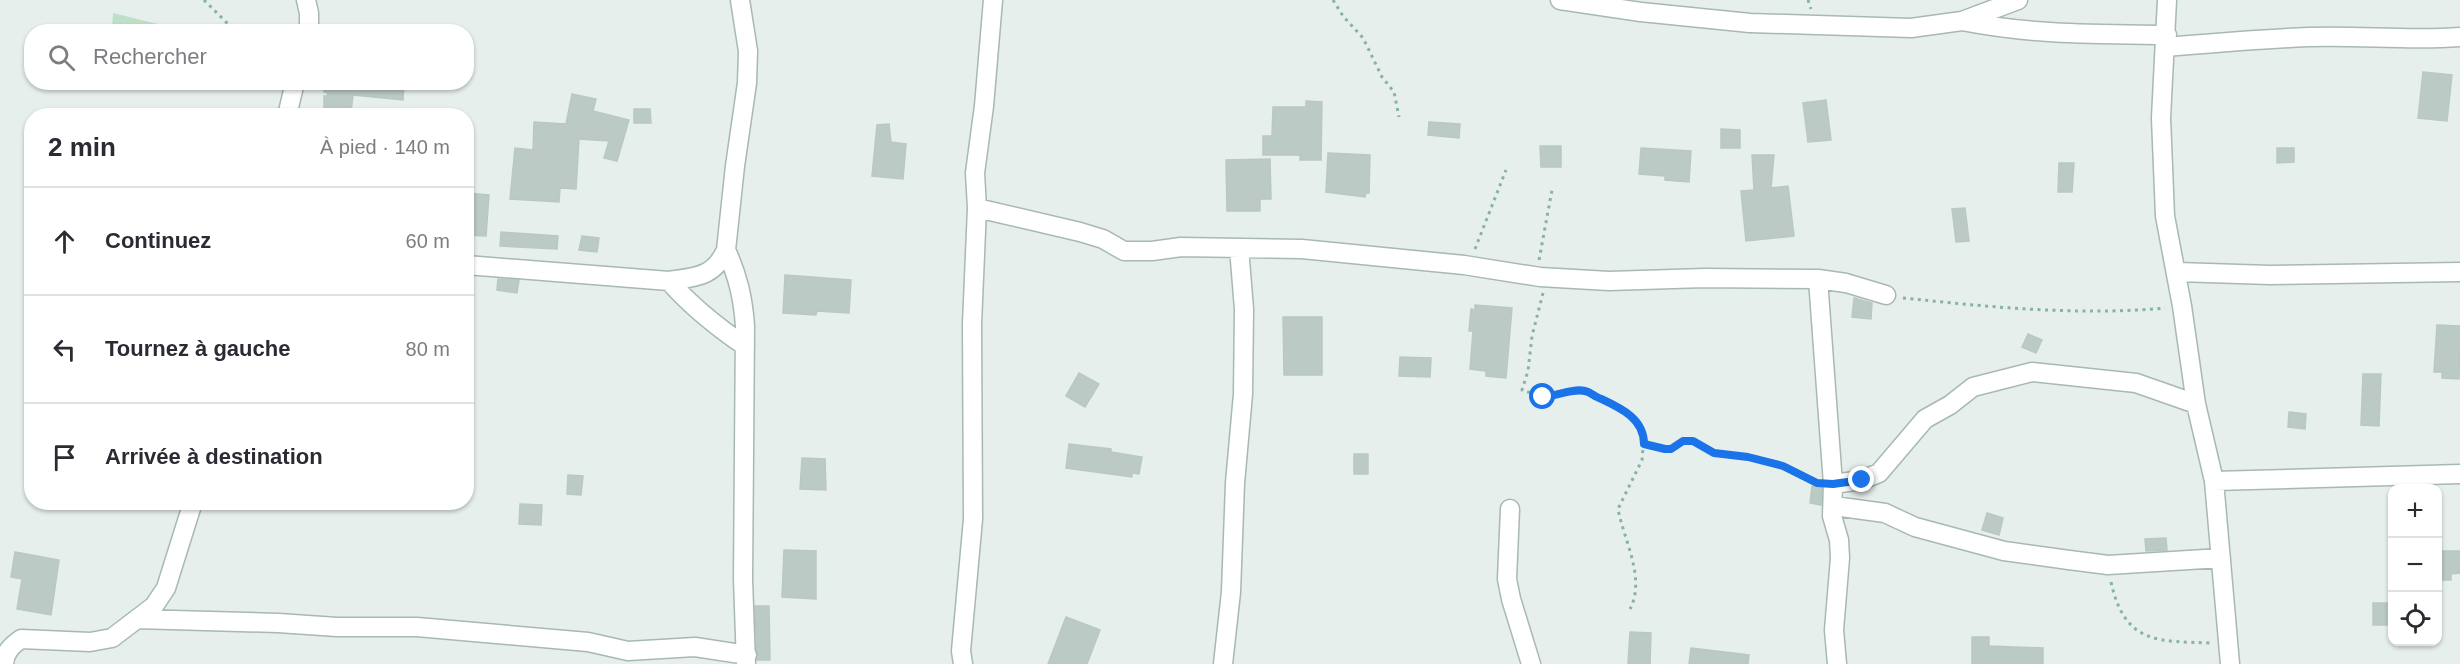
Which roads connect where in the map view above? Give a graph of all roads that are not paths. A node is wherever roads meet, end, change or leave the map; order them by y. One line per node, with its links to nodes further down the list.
1 (306, 0): 8 (street)
2 (740, 0): 15 (street)
3 (993, 0): 13 (street)
4 (1560, 0): 7 (street)
5 (2018, 0): 7 (street)
6 (2167, 0): 10 (street)
7 (1962, 21): 10 (street)
8 (309, 24)
9 (2460, 37): 10 (street)
10 (2166, 41): 17 (street)
11 (293, 90): 12 (street)
12 (289, 108)
13 (977, 208): 14 (street); 34 (street)
14 (1239, 248): 19 (street); 35 (street)
15 (726, 250): 20 (street); 22 (street)
16 (474, 266): 20 (street)
17 (2177, 272): 18 (street); 23 (street)
18 (2460, 272)
19 (1818, 279): 21 (street); 26 (street)
20 (669, 281): 22 (street)
21 (1886, 295)
22 (745, 346): 32 (street)
23 (2196, 404): 25 (street); 26 (street)
24 (2460, 474): 25 (street)
25 (2214, 481): 30 (street)
26 (1833, 484): 27 (street)
27 (1834, 506): 30 (street); 37 (street)
28 (1510, 509): 36 (street)
29 (190, 510): 31 (street)
30 (2221, 558): 38 (street)
31 (137, 619): 32 (street); 33 (street)
32 (747, 660)
33 (4, 664)
34 (963, 664)
35 (1223, 664)
36 (1531, 664)
37 (1837, 664)
38 (2230, 664)

